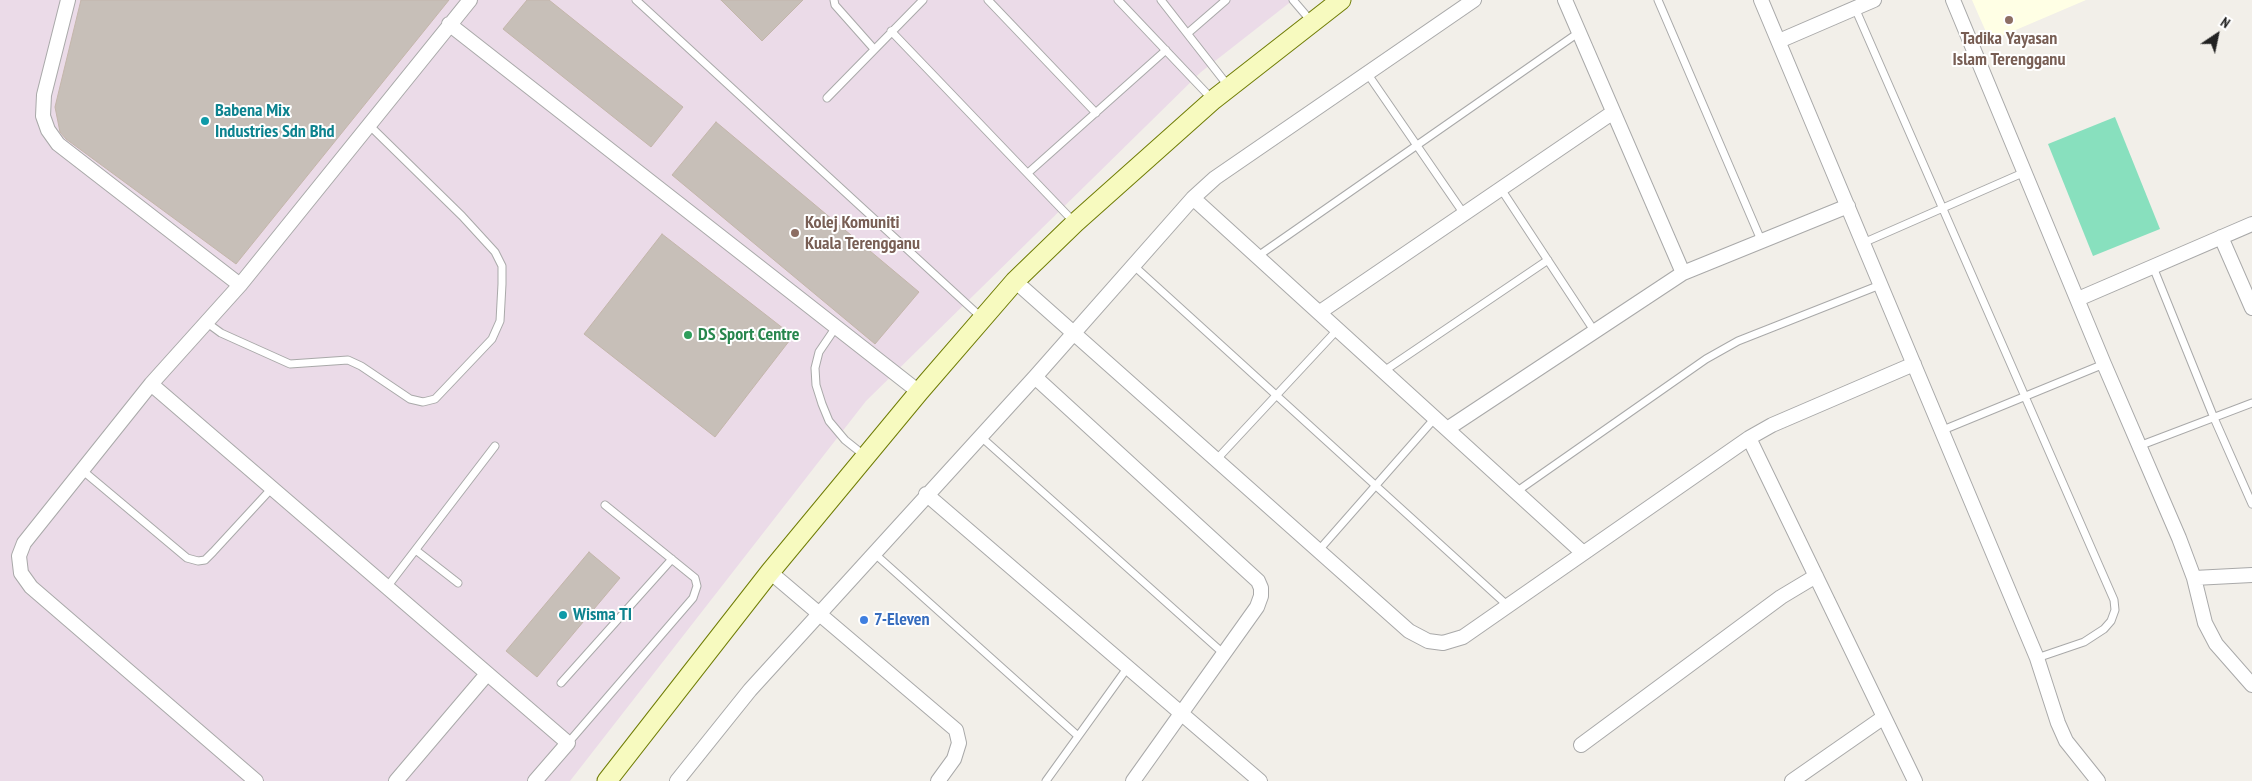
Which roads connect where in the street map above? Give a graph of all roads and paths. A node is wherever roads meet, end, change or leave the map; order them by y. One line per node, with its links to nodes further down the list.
1 (68, 0): 54 (street)
2 (470, 0): 20 (street)
3 (636, 0): 58 (lane)
4 (834, 0): 25 (lane)
5 (924, 0): 21 (lane)
6 (988, 0): 31 (lane)
7 (1118, 0): 26 (lane)
8 (1161, 0): 23 (lane)
9 (1226, 0): 23 (lane)
10 (1293, 0): 19 (lane)
11 (1341, 0): 19 (street)
12 (1474, 0): 27 (street)
13 (1565, 0): 22 (street)
14 (1658, 0): 45 (lane)
15 (1761, 0): 24 (street)
16 (1874, 0): 18 (street)
17 (1953, 0): 35 (street)
18 (1856, 8): 24 (street); 40 (lane)
19 (1311, 21): 28 (street)
20 (450, 24): 33 (street); 60 (street)
21 (891, 31): 25 (lane); 36 (lane)
22 (1578, 32): 32 (street); 34 (lane)
23 (1188, 33): 28 (lane)
24 (1779, 41): 39 (street)
25 (874, 49): 29 (lane)
26 (1166, 50): 30 (lane); 31 (lane)
27 (1367, 73): 34 (lane); 38 (street)
28 (1229, 87): 30 (street)
29 (827, 98)
30 (1213, 100): 42 (street)
31 (1096, 113): 36 (lane)
32 (1612, 113): 37 (street); 51 (street)
33 (369, 125): 54 (street); 59 (lane)
34 (1417, 145): 41 (lane); 47 (lane)
35 (2025, 172): 40 (lane); 55 (street)
36 (1028, 173): 42 (lane)
37 (1501, 189): 41 (street); 48 (lane)
38 (1194, 198): 47 (street); 49 (street)
39 (1848, 206): 45 (street); 46 (street)
40 (1944, 208): 46 (lane); 71 (lane)
41 (1464, 214): 57 (street)
42 (1075, 223): 52 (street)
43 (2252, 224): 44 (street)
44 (2221, 237): 50 (street); 56 (street)
45 (1761, 240): 51 (street)
46 (1863, 243): 53 (street)
47 (1258, 256): 57 (street)
48 (1548, 260): 63 (lane); 66 (lane)
49 (1133, 265): 62 (street); 70 (lane)
50 (2153, 267): 55 (street); 74 (lane)
51 (1683, 273): 63 (street)
52 (1015, 281): 58 (street); 62 (street)
53 (1880, 284): 64 (street); 86 (lane)
54 (240, 285): 59 (street)
55 (2078, 299): 65 (street)
56 (2252, 306)
57 (1320, 312): 61 (street)
58 (983, 319): 69 (street)
59 (206, 322): 68 (street)
60 (836, 327): 69 (street); 81 (lane)
61 (1338, 329): 66 (street); 70 (lane)
62 (1074, 331): 67 (street); 82 (street)
63 (1594, 332): 75 (street)
64 (1914, 364): 76 (street); 78 (street)
65 (2104, 364): 71 (lane); 80 (street)
66 (1384, 371): 73 (street)
67 (1035, 377): 77 (street); 103 (street)
68 (151, 384): 83 (street); 85 (street)
69 (919, 392): 81 (street)
70 (1276, 395): 82 (lane); 84 (lane)
71 (2024, 397): 76 (lane); 104 (lane)
72 (2252, 403): 74 (lane)
73 (1435, 418): 75 (street); 84 (lane)
74 (2214, 418): 80 (lane); 88 (lane)
75 (1447, 429): 86 (street)
76 (1943, 430): 104 (street)
77 (980, 436): 87 (street); 103 (lane)
78 (1749, 438): 92 (street); 97 (street)
79 (495, 446): 91 (lane)
80 (2139, 446): 98 (street)
81 (866, 456): 95 (street)
82 (1217, 459): 90 (street)
83 (82, 470): 85 (lane); 114 (street)
84 (1376, 486): 90 (lane); 101 (lane)
85 (272, 488): 100 (street)
86 (1516, 492): 92 (street)
87 (926, 494): 93 (street); 105 (street)
88 (2252, 504)
89 (605, 505): 94 (lane)
90 (1319, 550): 101 (street)
91 (417, 551): 99 (lane); 100 (lane)
92 (1582, 552): 101 (street)
93 (875, 554): 102 (street); 111 (lane)
94 (672, 559): 107 (lane); 112 (lane)
95 (770, 572): 102 (street); 117 (street)
96 (2252, 575): 98 (street)
97 (1816, 576): 110 (street); 113 (street)
98 (2194, 578): 108 (street)
99 (458, 583)
100 (387, 587): 106 (street)
101 (1508, 605)
102 (820, 614): 118 (street); 119 (street)
103 (1224, 654): 109 (street)
104 (2037, 658): 125 (street)
105 (1128, 667): 109 (street); 111 (lane)
106 (487, 674): 112 (street); 115 (street)
107 (561, 683)
108 (2252, 685)
109 (1181, 714): 121 (street); 122 (street)
110 (1884, 718): 123 (street); 124 (street)
111 (1078, 736): 120 (lane)
112 (568, 743): 116 (street)
113 (1581, 745)
114 (256, 781)
115 (396, 781)
116 (535, 781)
117 (607, 781)
118 (677, 781)
119 (938, 781)
120 (1046, 781)
121 (1133, 781)
122 (1260, 781)
123 (1792, 781)
124 (1915, 781)
125 (2098, 781)

